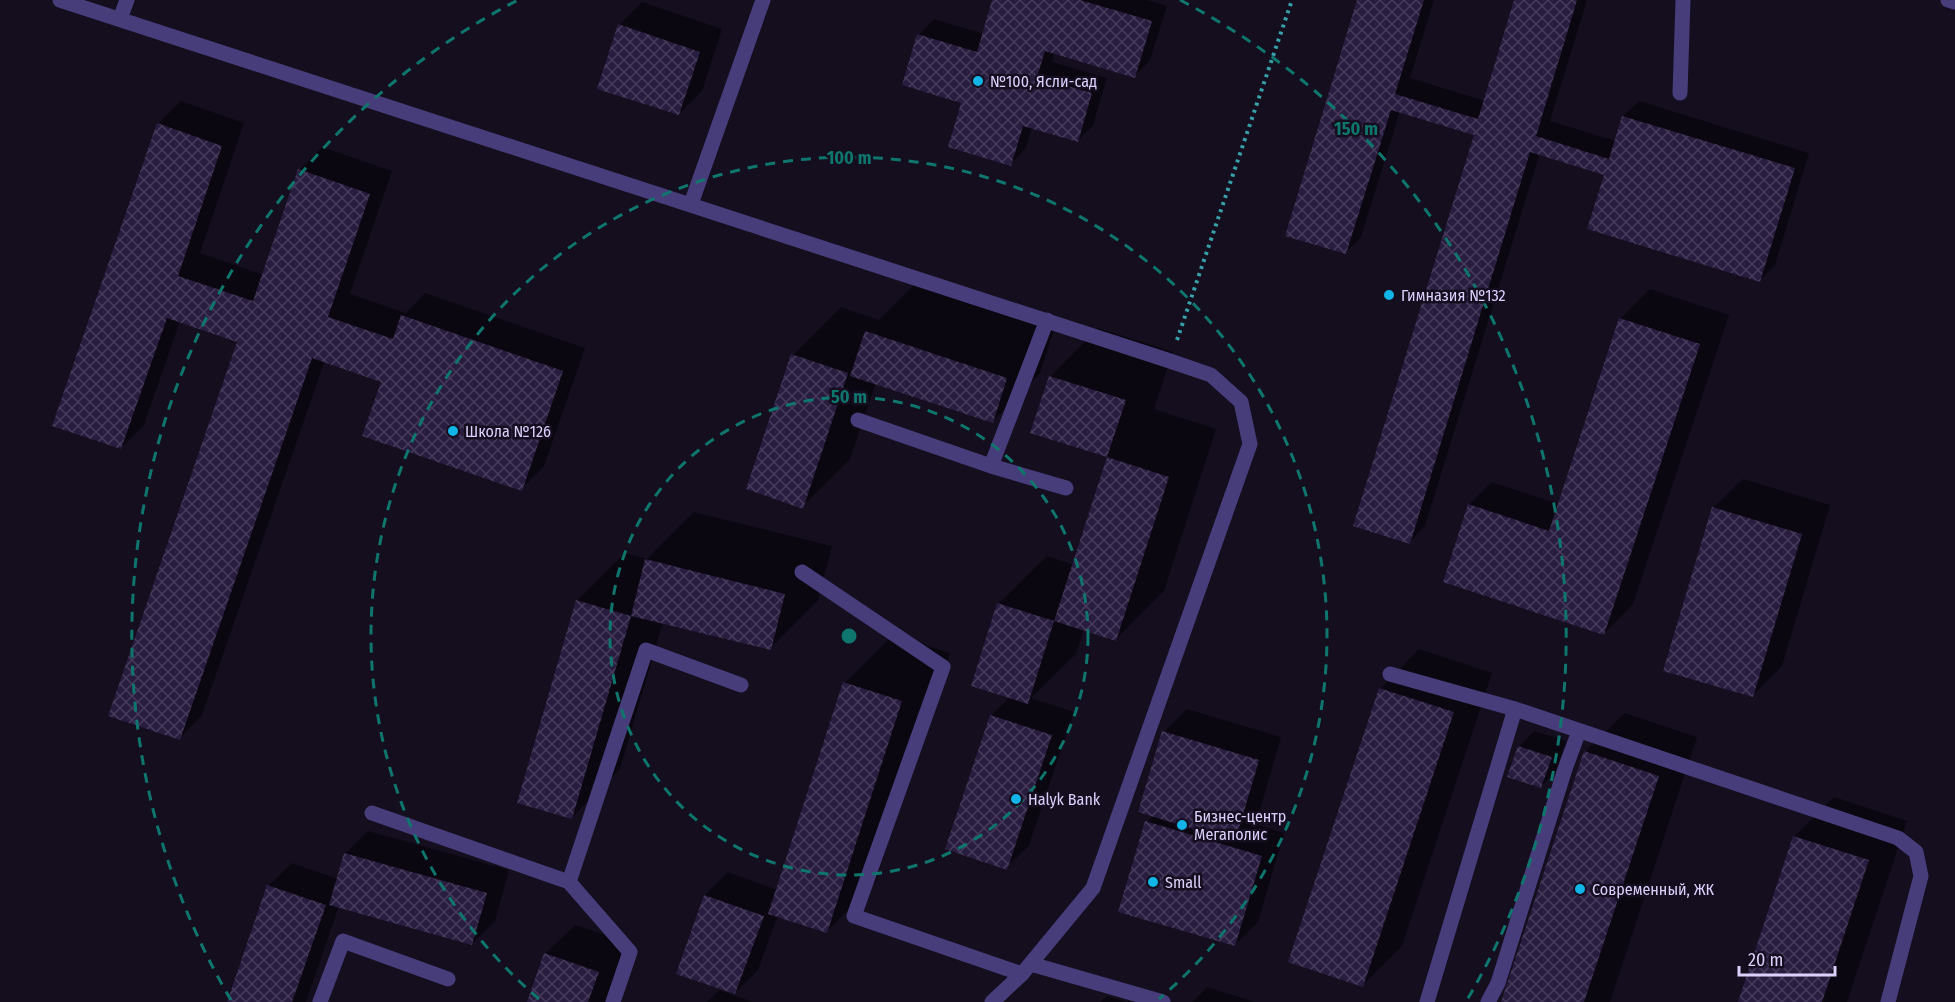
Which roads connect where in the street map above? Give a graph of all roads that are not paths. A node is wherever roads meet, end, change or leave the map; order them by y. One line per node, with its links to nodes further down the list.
1 (60, 0): 7 (street)
2 (127, 0): 7 (street)
3 (763, 0): 9 (street)
4 (1683, 0): 8 (street)
5 (1948, 0): 6 (street)
6 (1955, 2)
7 (120, 19): 9 (street)
8 (1680, 93)
9 (691, 204): 10 (street)
10 (1047, 320): 12 (street); 21 (street)
11 (858, 420): 12 (street)
12 (991, 466): 13 (street)
13 (1066, 488)
14 (802, 572): 21 (street)
15 (1390, 674): 17 (street)
16 (741, 685): 20 (street)
17 (1515, 709): 18 (street); 27 (street)
18 (1579, 731): 28 (street); 29 (street)
19 (372, 813): 20 (street)
20 (569, 882): 24 (street)
21 (1026, 969): 25 (street); 26 (street)
22 (448, 979): 23 (street)
23 (320, 1002)
24 (613, 1002)
25 (993, 1002)
26 (1163, 1002)
27 (1427, 1002)
28 (1488, 1002)
29 (1888, 1002)

